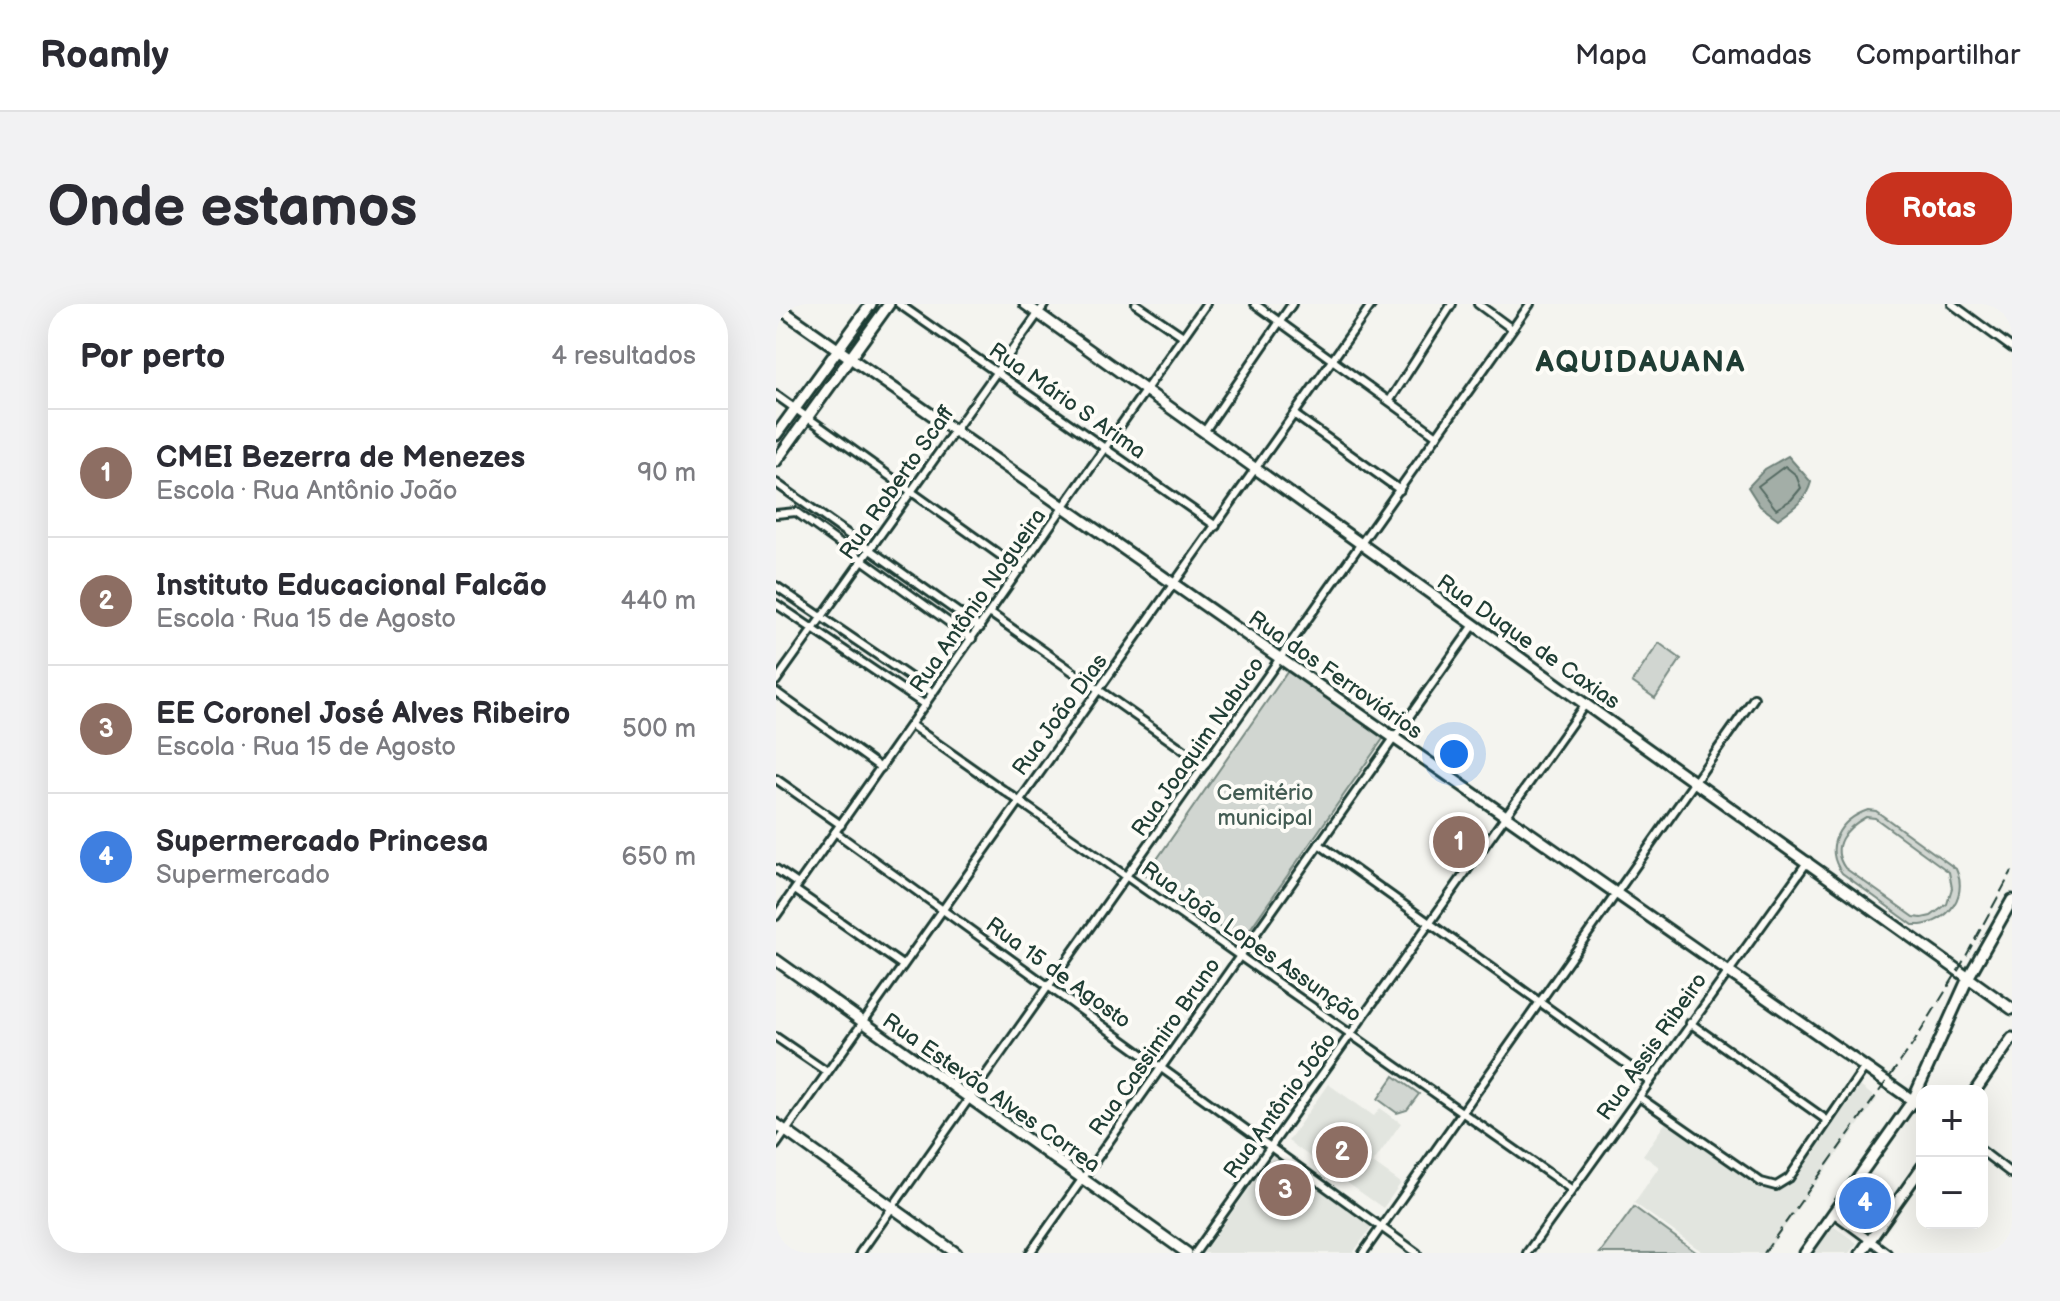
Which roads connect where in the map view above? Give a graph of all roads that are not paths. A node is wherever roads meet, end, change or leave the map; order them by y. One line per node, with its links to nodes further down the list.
1 (871, 304): 21 (main road)
2 (889, 304): 22 (main road)
3 (899, 304): 24 (street, Rua Mário S Arima)
4 (1025, 304): 16 (main road, Rua Duque de Caxias)
5 (1045, 304): 16 (street, Rua Roberto Scaff)
6 (1136, 304): 19 (street)
7 (1206, 304): 19 (street, Rua Antônio Nogueira)
8 (1255, 304): 17 (street)
9 (1292, 304): 17 (street)
10 (1372, 304): 23 (street, Rua João Dias)
11 (1452, 304): 27 (street)
12 (1478, 304): 18 (street)
13 (1530, 304): 18 (street, Rua Joaquim Nabuco)
14 (1952, 304): 20 (street)
15 (776, 306): 21 (main road, Rua dos Ferroviários)
16 (1038, 314): 24 (street, Rua Roberto Scaff); 25 (main road, Rua Duque de Caxias)
17 (1280, 322): 23 (street); 32 (street)
18 (1512, 329): 34 (street, Rua Joaquim Nabuco)
19 (1183, 336): 25 (street, Rua Antônio Nogueira)
20 (2012, 348)
21 (839, 349): 22 (main road, Rua dos Ferroviários); 28 (main road)
22 (851, 357): 30 (main road); 31 (main road, Rua dos Ferroviários)
23 (1332, 360): 27 (street); 29 (street, Rua João Dias)
24 (996, 372): 31 (street, Rua Roberto Scaff); 35 (street, Rua Mário S Arima)
25 (1144, 390): 32 (main road, Rua Duque de Caxias); 35 (street, Rua Antônio Nogueira)
26 (776, 395): 28 (street)
27 (1390, 400): 34 (street)
28 (795, 409): 30 (street); 33 (main road)
29 (1295, 415): 37 (street, Rua João Dias); 40 (street)
30 (807, 418): 36 (main road); 39 (street)
31 (955, 431): 39 (street, Rua Roberto Scaff); 41 (main road, Rua dos Ferroviários)
32 (1204, 432): 37 (main road, Rua Duque de Caxias)
33 (776, 435)
34 (1437, 436): 40 (street, Rua Joaquim Nabuco)
35 (1105, 449): 41 (street, Rua Antônio Nogueira); 43 (street, Rua Mário S Arima)
36 (776, 461)
37 (1256, 469): 43 (street, Rua João Dias); 44 (main road, Rua Duque de Caxias)
38 (776, 483): 45 (street)
39 (913, 490): 45 (street, Rua Roberto Scaff); 47 (street)
40 (1400, 490): 44 (street, Rua Joaquim Nabuco)
41 (1065, 507): 47 (street, Rua Antônio Nogueira); 48 (main road, Rua dos Ferroviários)
42 (776, 514): 46 (street)
43 (1216, 526): 48 (street, Rua João Dias)
44 (1361, 544): 53 (main road, Rua Duque de Caxias); 57 (street, Rua Joaquim Nabuco)
45 (870, 550): 46 (street, Rua Roberto Scaff); 54 (street)
46 (863, 560): 52 (street, Rua Roberto Scaff); 56 (street)
47 (1021, 570): 51 (street, Rua Antônio Nogueira)
48 (1175, 583): 57 (main road, Rua dos Ferroviários); 59 (street, Rua João Dias)
49 (776, 586): 52 (street)
50 (776, 604): 55 (street)
51 (990, 613): 54 (street, Rua Antônio Nogueira); 59 (street)
52 (821, 617): 55 (street, Rua Roberto Scaff); 61 (street)
53 (1474, 625): 63 (main road, Rua Duque de Caxias); 66 (street, Rua Cassimiro Bruno)
54 (980, 628): 56 (street, Rua Antônio Nogueira)
55 (813, 629): 58 (street, Rua Roberto Scaff); 64 (street)
56 (972, 639): 61 (street, Rua Antônio Nogueira)
57 (1281, 658): 66 (main road, Rua dos Ferroviários); 67 (street, Rua Joaquim Nabuco)
58 (776, 681)
59 (1098, 691): 67 (street); 71 (street, Rua João Dias)
60 (776, 692): 68 (street)
61 (933, 693): 64 (street, Rua Antônio Nogueira)
62 (1754, 698): 70 (street)
63 (1586, 703): 70 (main road, Rua Duque de Caxias); 72 (street, Rua Antônio João)
64 (925, 705): 65 (street, Rua Antônio Nogueira)
65 (911, 725): 68 (street, Rua Antônio Nogueira); 71 (street, Rua João Lopes Assunção)
66 (1395, 737): 72 (main road, Rua dos Ferroviários); 75 (street, Rua Cassimiro Bruno)
67 (1205, 765): 78 (street, Rua Joaquim Nabuco)
68 (881, 768): 73 (street, Rua Antônio Nogueira)
69 (776, 779): 73 (street)
70 (1697, 782): 76 (main road, Rua Duque de Caxias); 80 (street)
71 (1020, 800): 78 (street, Rua João Lopes Assunção); 82 (street, Rua João Dias)
72 (1507, 816): 80 (main road, Rua dos Ferroviários); 84 (street, Rua Antônio João)
73 (841, 825): 74 (street, Rua Antônio Nogueira)
74 (835, 832): 79 (street, Rua Antônio Nogueira); 82 (street, Rua 15 de Agosto)
75 (1319, 844): 84 (street); 85 (street, Rua Cassimiro Bruno)
76 (1808, 861): 88 (street, Rua Assis Ribeiro); 89 (main road, Rua Duque de Caxias)
77 (776, 869): 79 (street)
78 (1128, 875): 85 (street, Rua João Lopes Assunção); 90 (street, Rua Joaquim Nabuco)
79 (796, 887): 83 (street, Rua Antônio Nogueira); 87 (street)
80 (1617, 893): 88 (main road, Rua dos Ferroviários); 91 (street)
81 (2012, 900): 89 (main road)
82 (942, 909): 87 (street, Rua João Dias); 90 (street, Rua 15 de Agosto)
83 (776, 916)
84 (1430, 924): 91 (street); 95 (street, Rua Antônio João)
85 (1241, 955): 95 (street, Rua João Lopes Assunção); 98 (street, Rua Cassimiro Bruno)
86 (776, 960): 93 (main road, Rua Estevão Alves Correa)
87 (902, 965): 93 (street, Rua João Dias)
88 (1727, 970): 94 (street, Rua Assis Ribeiro); 99 (main road, Rua dos Ferroviários)
89 (1968, 978): 92 (main road, Rua Duque de Caxias); 102 (main road)
90 (1049, 987): 98 (street, Rua 15 de Agosto); 105 (street, Rua Joaquim Nabuco)
91 (1540, 1002): 101 (street); 108 (street)
92 (2012, 1009)
93 (862, 1021): 100 (street, Rua João Dias); 105 (main road, Rua Estevão Alves Correa)
94 (1690, 1023): 101 (street, Rua Assis Ribeiro); 109 (street)
95 (1352, 1034): 108 (street, Rua João Lopes Assunção); 113 (street, Rua Antônio João)
96 (776, 1037): 100 (street)
97 (2012, 1038): 103 (main road)
98 (1161, 1067): 113 (street, Rua 15 de Agosto); 117 (street, Rua Cassimiro Bruno)
99 (1865, 1067): 106 (main road, Rua dos Ferroviários); 109 (street)
100 (827, 1072): 111 (street, Rua João Dias)
101 (1650, 1081): 104 (street, Rua Assis Ribeiro)
102 (1925, 1085)
103 (1979, 1085)
104 (1639, 1097): 109 (street); 118 (street, Rua Assis Ribeiro)
105 (970, 1099): 117 (main road, Rua Estevão Alves Correa); 119 (street, Rua Joaquim Nabuco)
106 (1916, 1102)
107 (1916, 1106): 120 (main road)
108 (1462, 1112): 118 (street, Rua João Lopes Assunção); 121 (street)
109 (1828, 1121)
110 (776, 1124): 111 (main road)
111 (786, 1132): 112 (street, Rua João Dias); 119 (main road)
112 (776, 1145)
113 (1272, 1147): 121 (street, Rua 15 de Agosto); 127 (street, Rua Antônio João)
114 (1988, 1156): 115 (street)
115 (2012, 1174)
116 (1916, 1175): 122 (main road)
117 (1083, 1179): 125 (street, Rua Cassimiro Bruno); 126 (main road, Rua Estevão Alves Correa)
118 (1571, 1189): 130 (street, Rua Assis Ribeiro)
119 (893, 1208): 123 (street, Rua Joaquim Nabuco); 124 (main road)
120 (1833, 1213): 122 (street); 131 (main road)
121 (1381, 1227): 128 (street); 129 (street, Rua 15 de Agosto)
122 (1870, 1240): 132 (main road); 133 (street)
123 (860, 1253)
124 (956, 1253)
125 (1030, 1253)
126 (1187, 1253)
127 (1195, 1253)
128 (1363, 1253)
129 (1417, 1253)
130 (1527, 1253)
131 (1805, 1253)
132 (1861, 1253)
133 (1887, 1253)

